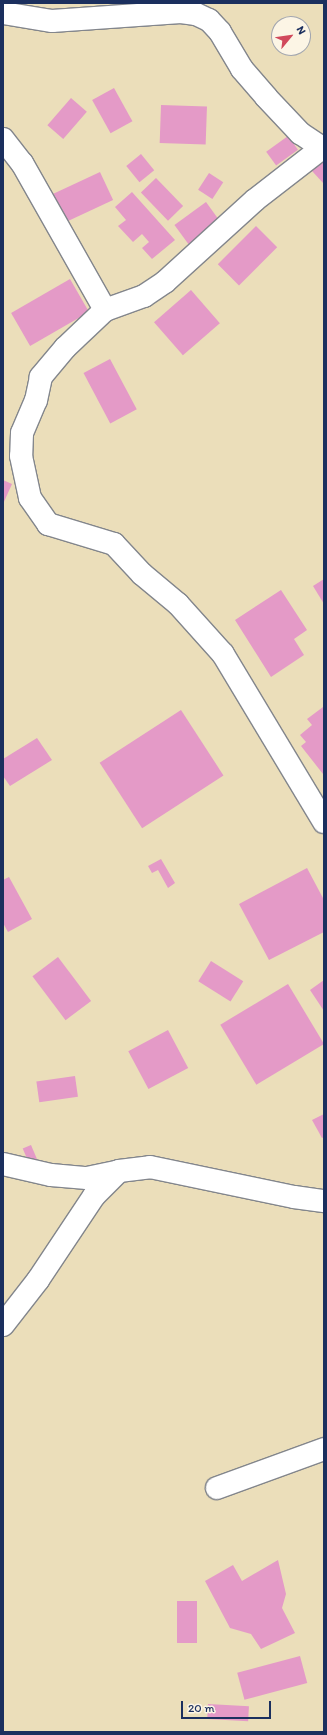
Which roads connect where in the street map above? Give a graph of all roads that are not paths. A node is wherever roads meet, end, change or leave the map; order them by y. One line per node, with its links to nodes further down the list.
1 (3, 13): 3 (street)
2 (3, 139): 4 (street)
3 (323, 148): 4 (street)
4 (105, 310): 5 (street)
5 (324, 822)
6 (3, 1164): 7 (street)
7 (119, 1171): 8 (street); 9 (street)
8 (324, 1201)
9 (3, 1325)
10 (324, 1449): 11 (street)
11 (217, 1488)

